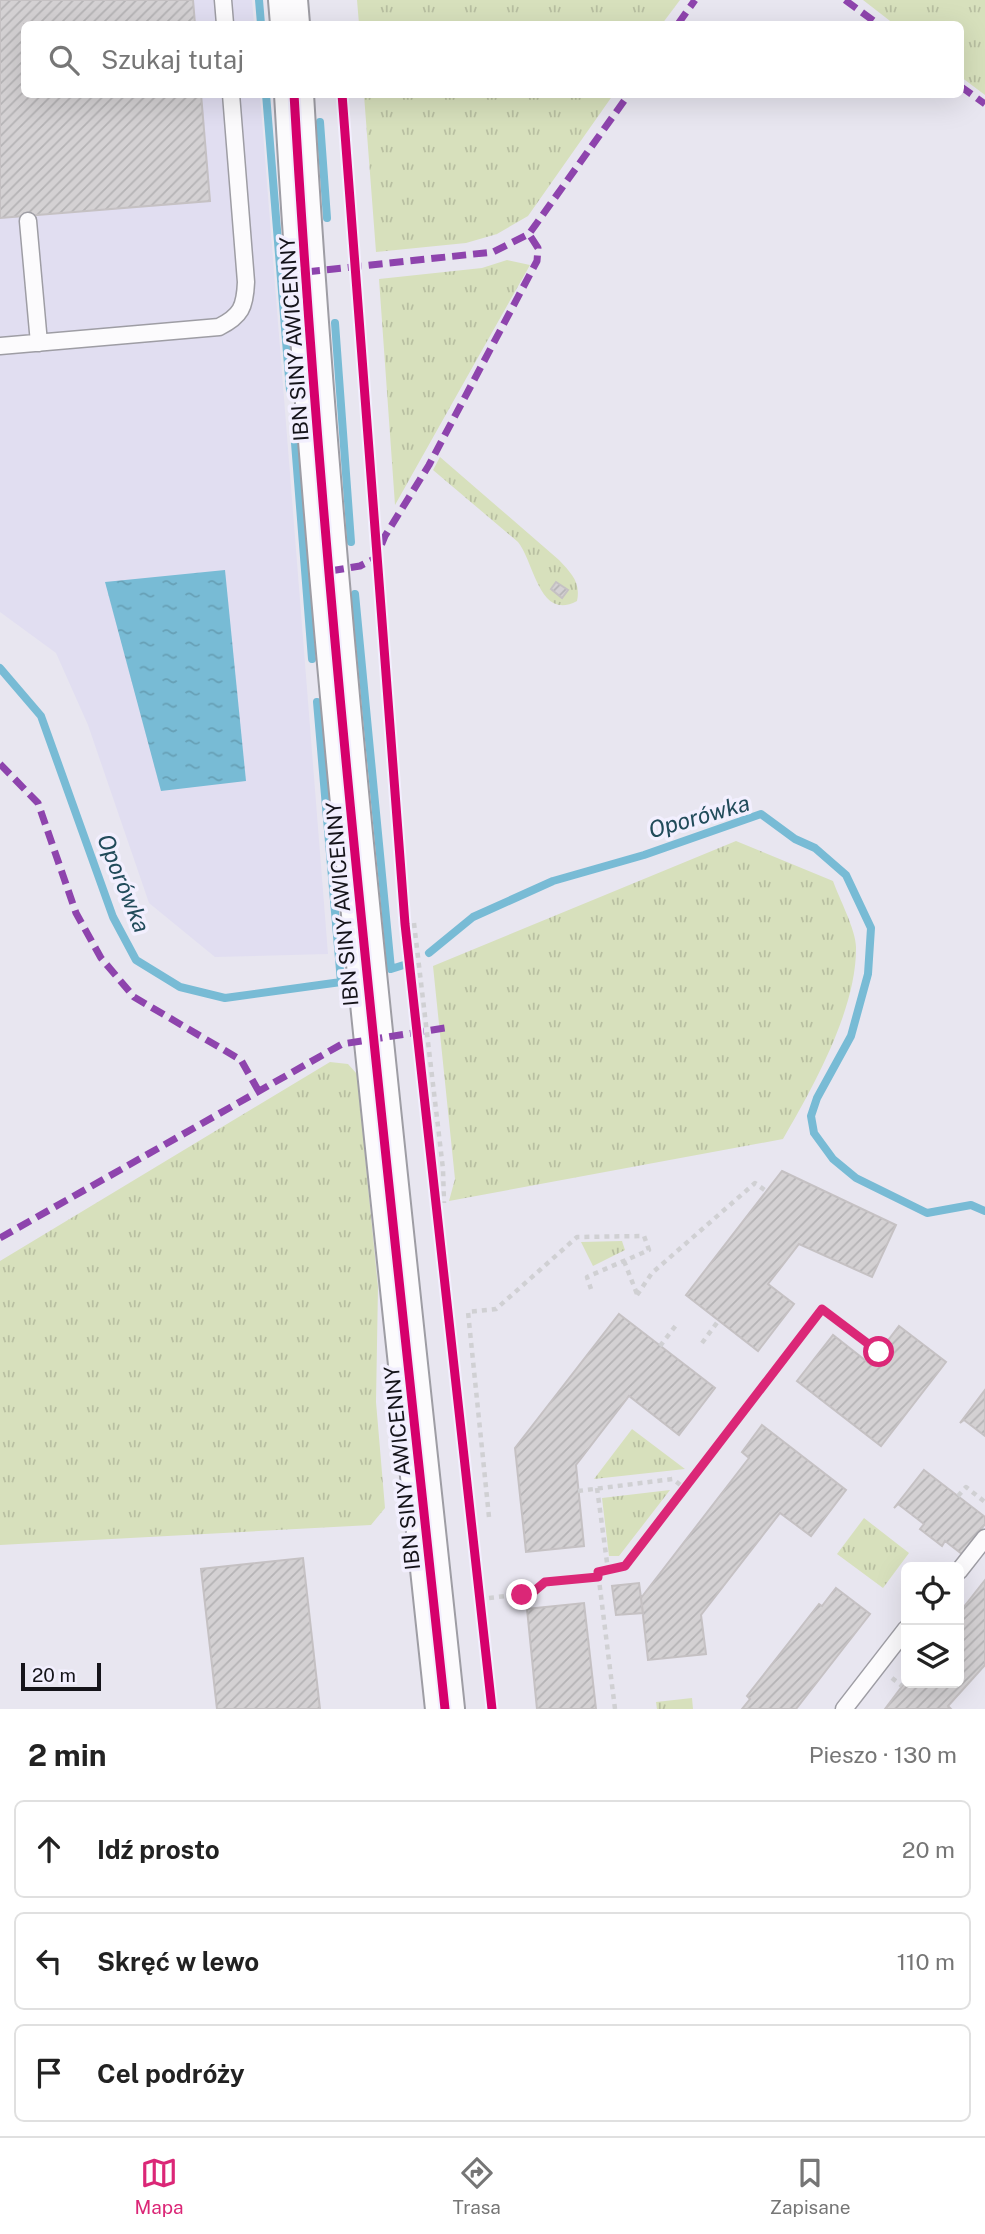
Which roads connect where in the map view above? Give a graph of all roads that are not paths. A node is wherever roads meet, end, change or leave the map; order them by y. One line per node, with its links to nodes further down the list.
1 (223, 0): 3 (lane)
2 (288, 0): 4 (street)
3 (225, 21)
4 (290, 21)
5 (231, 98): 8 (lane)
6 (294, 98): 13 (street, IBN SINY AWICENNY)
7 (28, 221): 8 (lane)
8 (38, 343): 9 (lane)
9 (0, 346)
10 (985, 1538): 11 (lane)
11 (964, 1565)
12 (901, 1635): 14 (lane)
13 (445, 1709)
14 (844, 1709)

